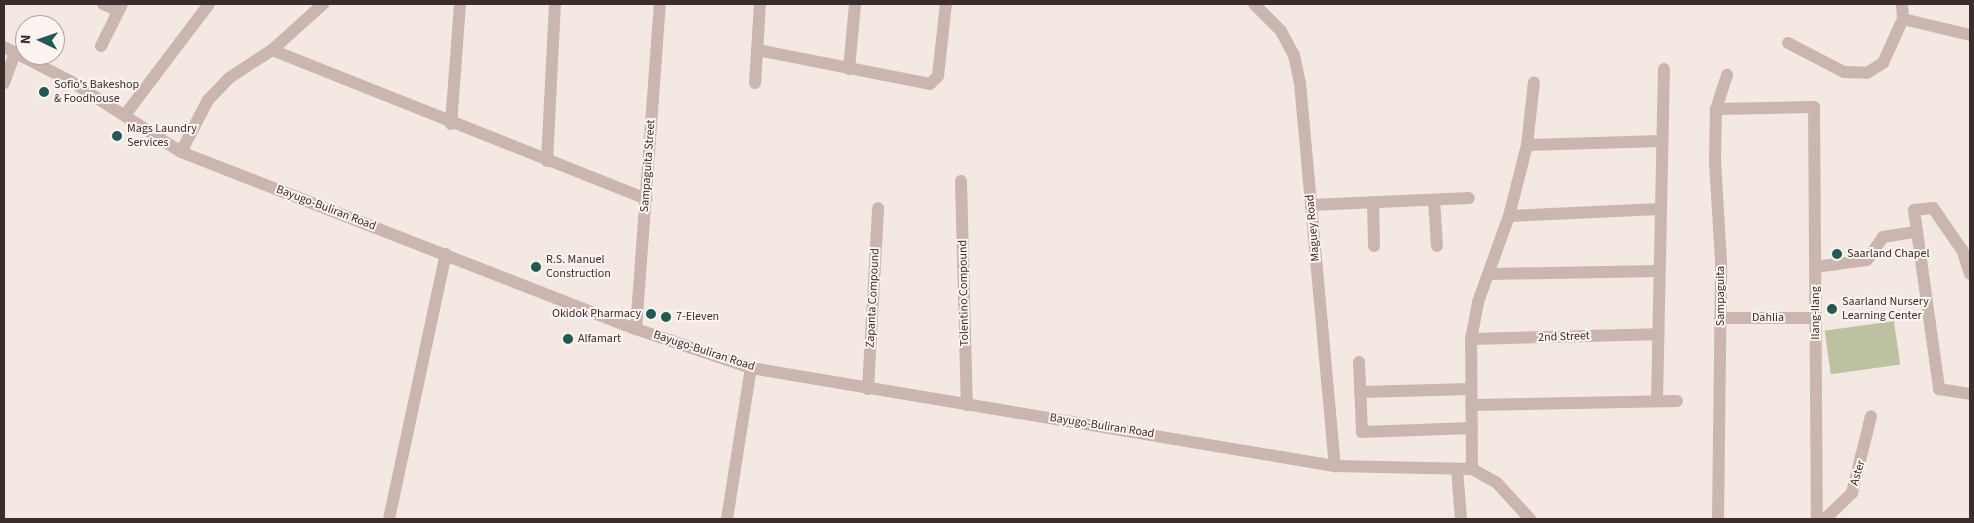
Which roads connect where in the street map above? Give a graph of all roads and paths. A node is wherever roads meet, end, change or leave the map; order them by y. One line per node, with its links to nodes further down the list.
1 (103, 4): 12 (street)
2 (209, 4): 27 (street)
3 (323, 4): 18 (street)
4 (460, 4): 28 (street)
5 (555, 4): 32 (street)
6 (660, 4): 35 (street, Sampaguita Street)
7 (760, 4): 19 (street)
8 (855, 4): 20 (street)
9 (946, 4): 20 (street)
10 (1254, 4): 38 (street, Maguey Road)
11 (1902, 4): 13 (street)
12 (120, 7): 16 (street)
13 (1903, 19): 14 (street); 15 (street)
14 (1970, 35)
15 (1788, 43)
16 (101, 46)
17 (9, 50): 24 (street); 27 (street, Bayugo-Buliran Road)
18 (272, 50): 28 (street); 31 (street)
19 (756, 50): 20 (street); 25 (street)
20 (849, 69)
21 (1664, 69): 29 (street)
22 (1727, 75): 26 (street, Sampaguita)
23 (1534, 82): 30 (street)
24 (4, 83)
25 (755, 83)
26 (1716, 109): 46 (street, Ilang-Ilang); 50 (street, Sampaguita)
27 (125, 115): 31 (street, Bayugo-Buliran Road)
28 (451, 124): 32 (street)
29 (1662, 140): 30 (street); 40 (street)
30 (1527, 145): 41 (street)
31 (181, 152): 45 (street, Bayugo-Buliran Road)
32 (547, 161): 35 (street)
33 (962, 181): 63 (street, Tolentino Compound)
34 (1470, 198): 36 (street)
35 (646, 200): 52 (street, Sampaguita Street)
36 (1434, 200): 37 (street); 44 (street)
37 (1373, 202): 38 (street); 43 (street)
38 (1311, 205): 67 (street, Maguey Road)
39 (878, 208): 57 (street, Zapanta Compound)
40 (1660, 209): 41 (street); 47 (street)
41 (1509, 216): 48 (street)
42 (1914, 232): 46 (street); 49 (street); 60 (street)
43 (1374, 246)
44 (1437, 246)
45 (446, 254): 52 (street, Bayugo-Buliran Road); 70 (street)
46 (1815, 267): 51 (street, Ilang-Ilang)
47 (1658, 271): 48 (street); 53 (street)
48 (1489, 274): 54 (street)
49 (1970, 274)
50 (1720, 318): 51 (street, Dahlia); 74 (street, Sampaguita)
51 (1816, 318): 75 (street, Ilang-Ilang)
52 (636, 329): 56 (street, Bayugo-Buliran Road)
53 (1657, 334): 54 (street, 2nd Street); 61 (street)
54 (1471, 339): 58 (street)
55 (1359, 362): 59 (street)
56 (751, 368): 57 (street, Bayugo-Buliran Road); 71 (street)
57 (868, 389): 63 (street, Bayugo-Buliran Road)
58 (1471, 389): 59 (street); 64 (street)
59 (1360, 392): 66 (street)
60 (1970, 394)
61 (1657, 401): 62 (street); 64 (street)
62 (1677, 401)
63 (967, 405): 67 (street, Bayugo-Buliran Road)
64 (1471, 405): 66 (street)
65 (1871, 416): 76 (street, Aster)
66 (1472, 428): 69 (street)
67 (1335, 466): 68 (street, Bayugo-Buliran Road)
68 (1457, 469): 69 (street, Bayugo-Buliran Road); 72 (street)
69 (1472, 469): 73 (street, Bayugo-Buliran Road)
70 (390, 519)
71 (727, 519)
72 (1461, 519)
73 (1530, 519)
74 (1718, 519)
75 (1817, 519)
76 (1825, 519)

